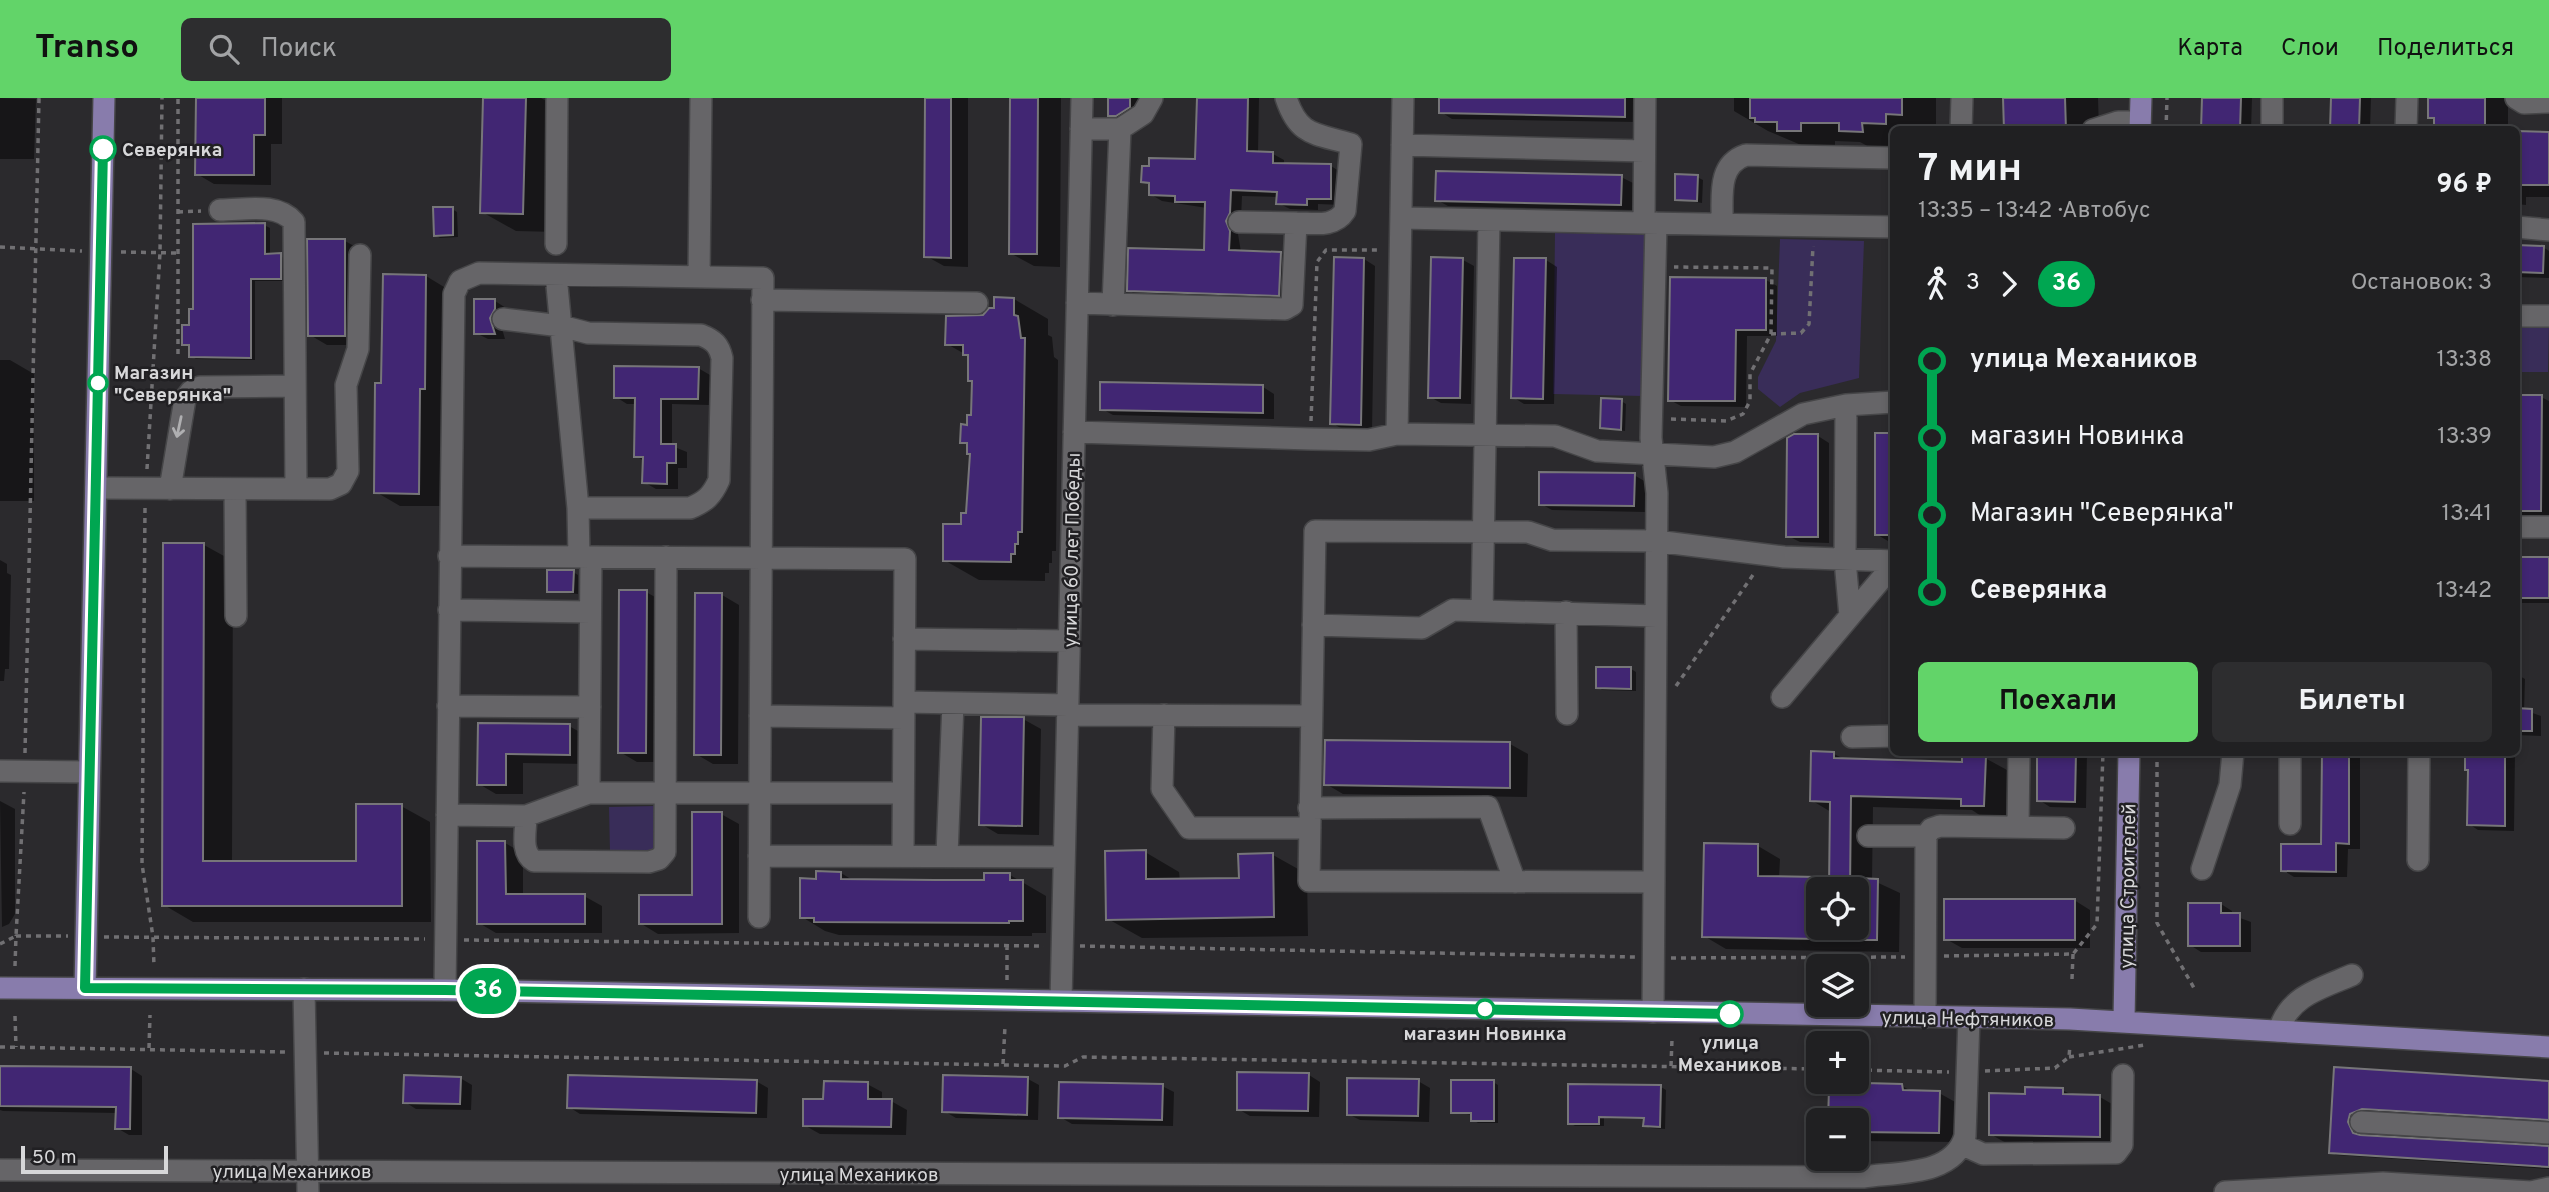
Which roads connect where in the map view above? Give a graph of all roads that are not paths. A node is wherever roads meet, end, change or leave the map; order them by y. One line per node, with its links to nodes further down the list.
1 (104, 98): 54 (main road)
2 (557, 98): 35 (street)
3 (701, 98): 38 (street)
4 (1082, 98): 20 (street, улица 60 лет Победы)
5 (1152, 98): 21 (street)
6 (1286, 98): 29 (street)
7 (1403, 98): 22 (street)
8 (1645, 98): 23 (street)
9 (1962, 98): 15 (street)
10 (2141, 98): 17 (main road)
11 (2272, 98): 18 (street)
12 (2407, 98): 19 (street)
13 (2516, 98): 14 (street)
14 (2549, 102)
15 (1961, 126)
16 (2106, 126): 17 (street)
17 (2140, 126)
18 (2272, 126)
19 (2406, 126)
20 (1081, 129): 21 (street); 41 (street, улица 60 лет Победы)
21 (1120, 129): 42 (street)
22 (1402, 145): 23 (street); 26 (street)
23 (1644, 151): 30 (street)
24 (1890, 158): 31 (street)
25 (220, 210): 47 (street)
26 (1401, 218): 27 (street); 51 (street)
27 (1489, 220): 30 (street); 52 (street)
28 (1239, 222): 29 (street)
29 (1296, 223): 42 (street)
30 (1650, 223): 31 (street); 53 (street)
31 (1722, 224): 32 (street)
32 (1890, 228)
33 (2520, 228): 34 (street)
34 (2549, 230)
35 (556, 244)
36 (360, 254): 57 (street)
37 (556, 275): 38 (street); 46 (street); 63 (street)
38 (699, 277): 39 (street)
39 (762, 300): 40 (street); 66 (street)
40 (977, 303)
41 (1077, 303): 42 (street); 50 (street, улица 60 лет Победы)
42 (1113, 305)
43 (2520, 316): 44 (street)
44 (2549, 316)
45 (503, 319): 46 (street)
46 (561, 326): 58 (street); 58 (street)
47 (293, 386): 55 (street, one-way to 55); 57 (street)
48 (1890, 402): 49 (street)
49 (1846, 405): 53 (street); 67 (street)
50 (1074, 432): 51 (street); 79 (street, улица 60 лет Победы)
51 (1397, 434): 52 (street)
52 (1485, 435): 53 (street); 61 (street)
53 (1651, 456): 62 (street)
54 (96, 488): 55 (street); 98 (main road)
55 (170, 489): 56 (street)
56 (236, 489): 57 (street); 74 (street)
57 (296, 489)
58 (579, 508): 64 (street)
59 (2520, 527): 60 (street)
60 (2549, 527)
61 (1483, 531): 62 (street); 71 (street); 77 (street)
62 (1656, 541): 67 (street); 76 (street)
63 (449, 556): 64 (street); 70 (street)
64 (585, 556): 65 (street); 72 (street)
65 (666, 557): 66 (street); 100 (street)
66 (761, 558): 78 (street); 87 (street)
67 (1845, 560): 68 (street); 75 (street)
68 (1890, 563)
69 (1890, 568): 75 (street)
70 (449, 610): 72 (street); 82 (street)
71 (1482, 611): 73 (street); 77 (street)
72 (590, 612): 83 (street)
73 (1566, 612): 76 (street); 86 (street)
74 (236, 616)
75 (1850, 616): 80 (street)
76 (1656, 617): 118 (street)
77 (1313, 625): 89 (street)
78 (904, 639): 79 (street); 84 (street)
79 (1069, 641): 85 (street, улица 60 лет Победы)
80 (1782, 697)
81 (953, 703): 84 (street); 85 (street); 112 (street)
82 (448, 706): 83 (street); 103 (street)
83 (590, 707): 99 (street)
84 (904, 710): 87 (street); 102 (street)
85 (1068, 710): 88 (street); 114 (street, улица 60 лет Победы)
86 (1567, 714)
87 (760, 716): 101 (street)
88 (1164, 716): 89 (street); 105 (street)
89 (1311, 716): 105 (street)
90 (1890, 736): 91 (street)
91 (1852, 737)
92 (2019, 756): 107 (street)
93 (2129, 756): 129 (main road, улица Строителей)
94 (2233, 756): 116 (street)
95 (2290, 756): 106 (street)
96 (2419, 756): 115 (street)
97 (0, 771): 98 (street)
98 (89, 772): 122 (main road)
99 (589, 793): 100 (street); 104 (street)
100 (665, 793): 101 (street); 104 (street)
101 (759, 793): 102 (street); 113 (street)
102 (903, 793): 111 (street)
103 (447, 815): 104 (street); 124 (street)
104 (526, 816)
105 (1310, 818): 117 (street); 117 (street)
106 (2291, 824)
107 (2018, 827): 108 (street); 110 (street)
108 (2064, 828)
109 (1868, 836): 110 (street)
110 (1926, 836): 127 (street)
111 (903, 855): 112 (street); 113 (street)
112 (947, 855): 114 (street)
113 (759, 856): 119 (street)
114 (1064, 857): 125 (street, улица 60 лет Победы)
115 (2418, 860)
116 (2202, 869)
117 (1515, 882): 118 (street)
118 (1654, 882): 126 (street)
119 (759, 917)
120 (2352, 975): 130 (street)
121 (0, 988): 122 (main road, улица Нефтяников)
122 (85, 988): 123 (main road, улица Нефтяников)
123 (304, 989): 124 (main road, улица Нефтяников); 137 (street)
124 (445, 990): 125 (main road, улица Нефтяников)
125 (1060, 1002): 126 (main road, улица Нефтяников)
126 (1653, 1012): 127 (main road, улица Нефтяников)
127 (1925, 1017): 128 (main road, улица Нефтяников)
128 (1969, 1018): 129 (main road, улица Нефтяников); 135 (street)
129 (2124, 1020): 130 (main road, улица Нефтяников)
130 (2279, 1031): 131 (main road, улица Нефтяников)
131 (2549, 1047)
132 (2123, 1075): 135 (street)
133 (2361, 1122): 134 (street)
134 (2549, 1133)
135 (1963, 1145): 138 (street, улица Механиков)
136 (0, 1170): 137 (street, улица Механиков)
137 (307, 1170): 139 (street, улица Механиков); 141 (street)
138 (1889, 1183): 139 (street, улица Механиков)
139 (1010, 1184)
140 (2549, 1188): 142 (street)
141 (308, 1192)
142 (2225, 1192)

